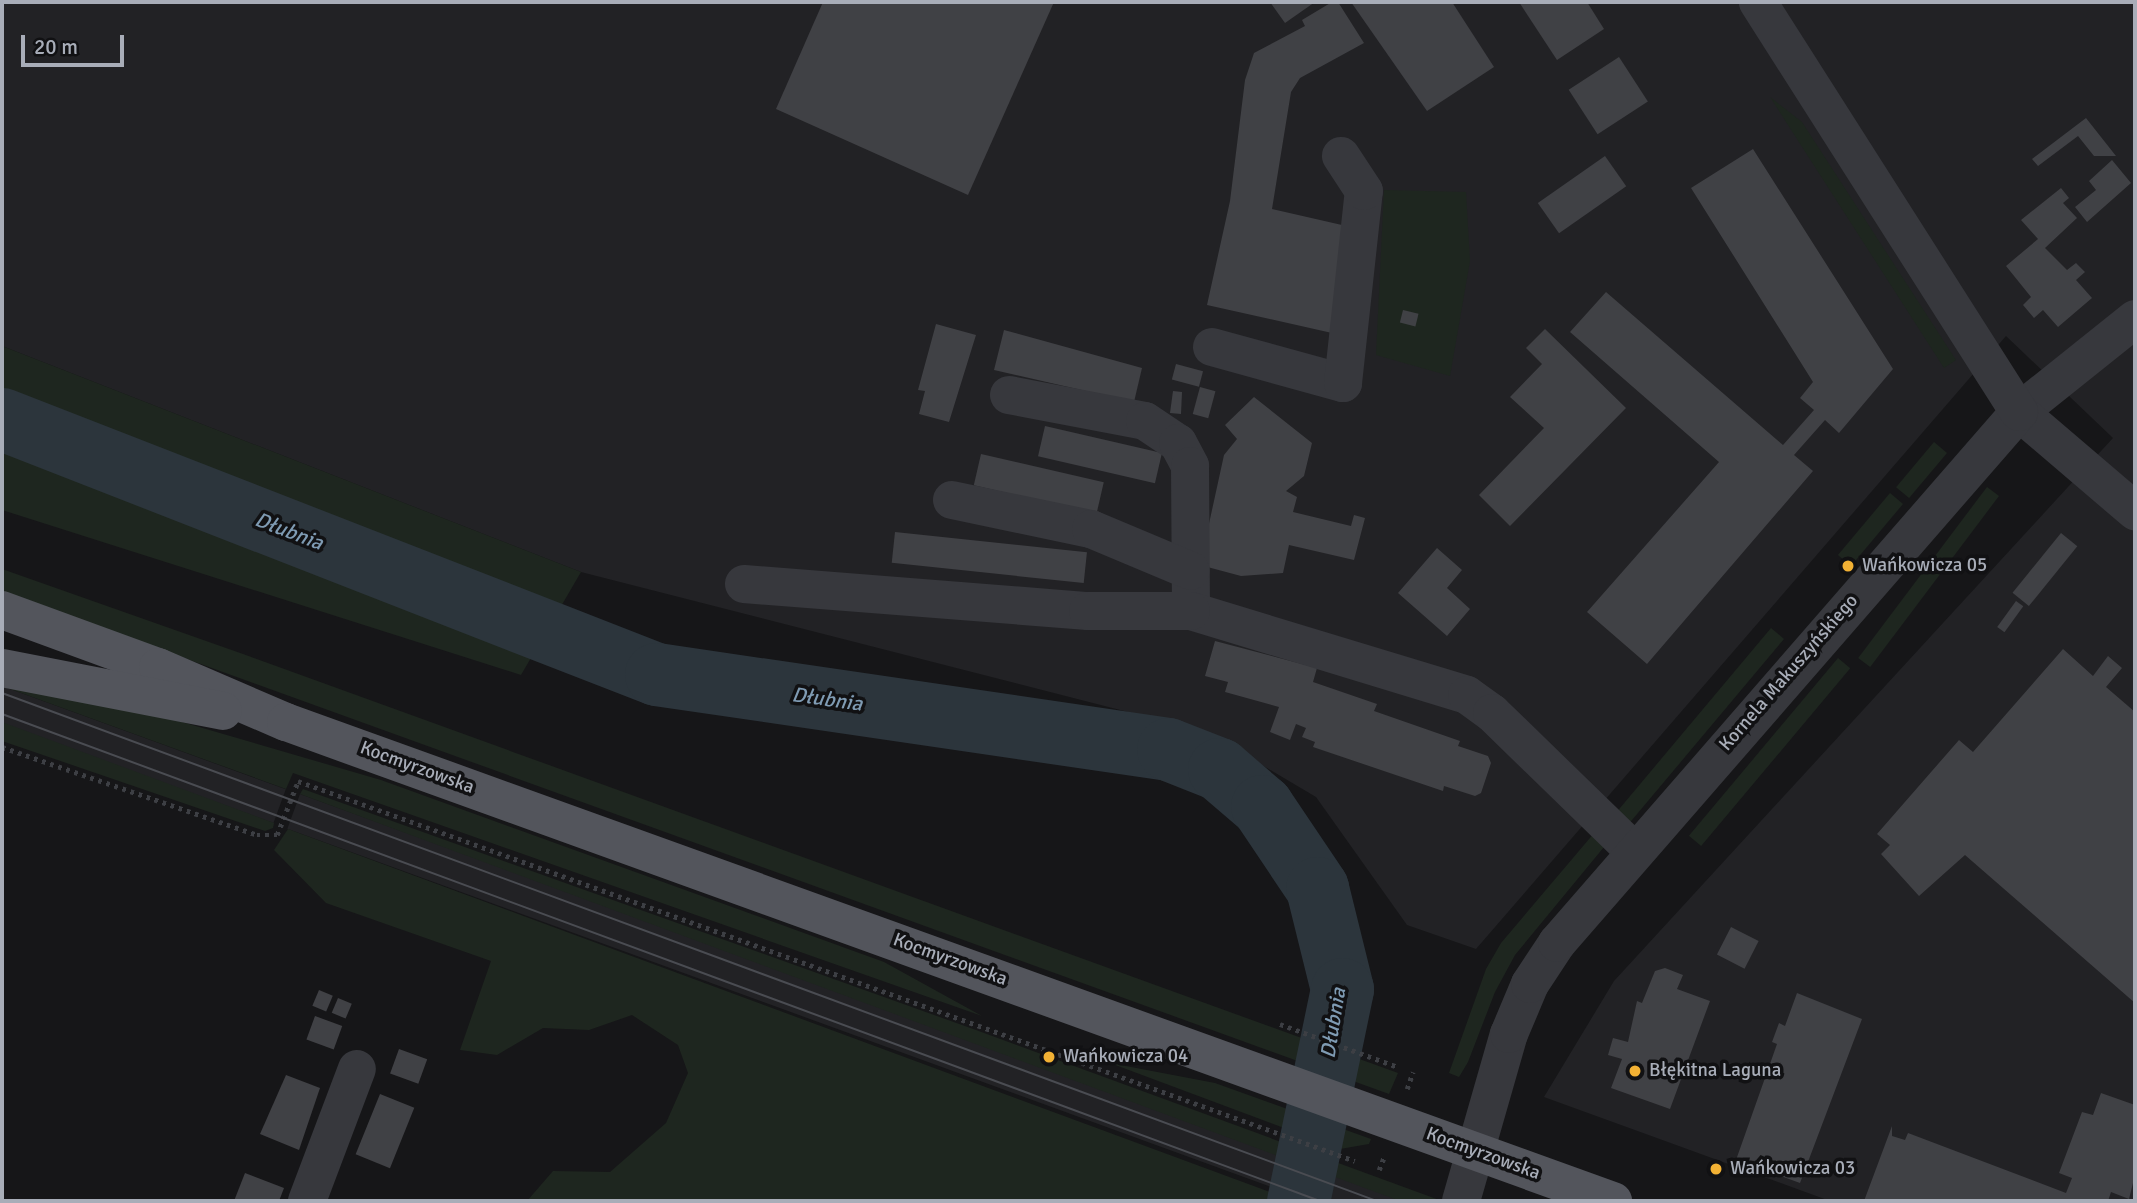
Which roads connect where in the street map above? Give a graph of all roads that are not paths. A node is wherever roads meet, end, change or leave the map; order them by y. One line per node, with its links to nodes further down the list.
1 (1758, 2): 6 (street)
2 (1340, 156): 4 (street)
3 (2135, 319): 6 (street, Kornela Makuszyńskiego)
4 (1212, 347)
5 (1009, 396): 9 (street)
6 (2019, 412): 8 (street); 15 (street, Kornela Makuszyńskiego)
7 (952, 499): 9 (street)
8 (2135, 511)
9 (1191, 571): 12 (street)
10 (744, 584): 12 (street)
11 (2, 610): 14 (main road, Kocmyrzowska)
12 (1191, 611): 15 (street)
13 (2, 668): 14 (main road, Kocmyrzowska)
14 (286, 722): 17 (main road, Kocmyrzowska)
15 (1635, 852): 17 (street, Kornela Makuszyńskiego)
16 (357, 1069): 18 (street)
17 (1475, 1151): 19 (street, Kornela Makuszyńskiego); 20 (main road, Kocmyrzowska)
18 (307, 1201)
19 (1461, 1201)
20 (1613, 1201)

